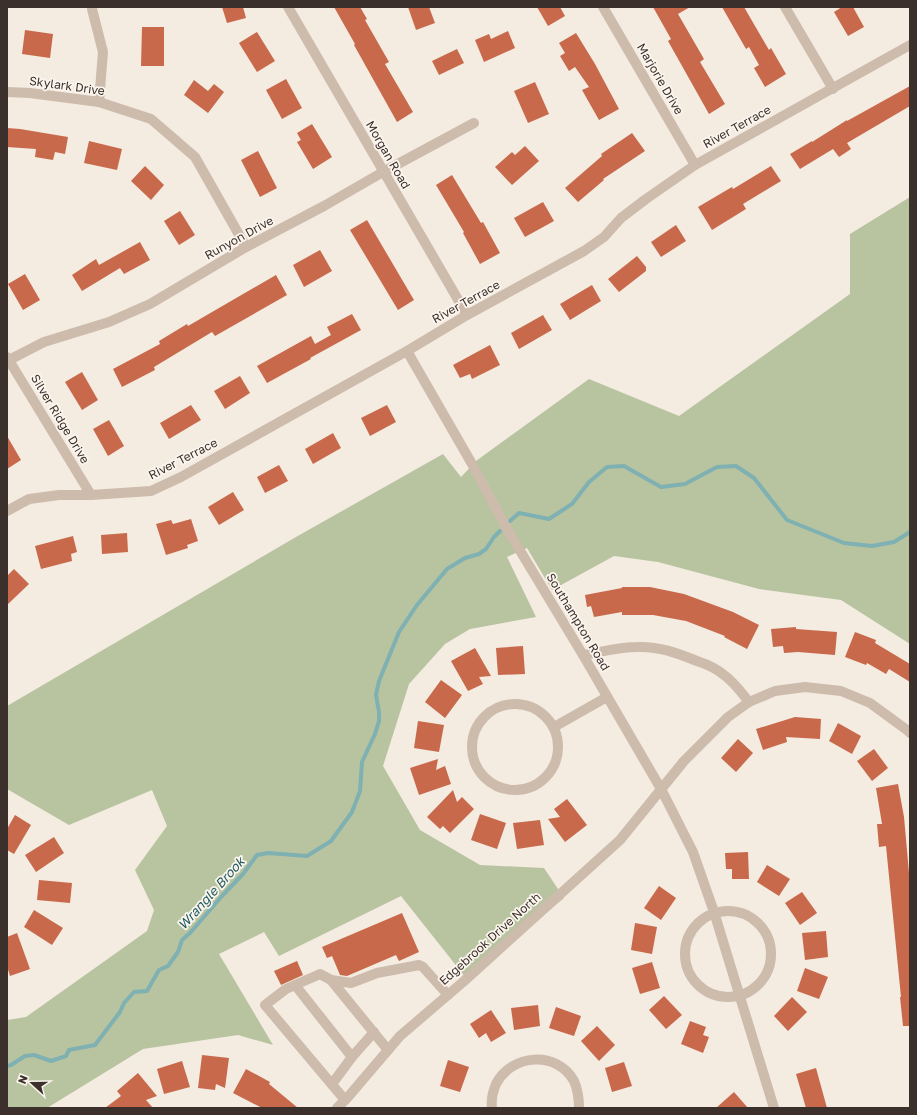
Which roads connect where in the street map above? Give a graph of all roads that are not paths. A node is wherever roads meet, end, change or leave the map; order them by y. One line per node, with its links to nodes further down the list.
1 (288, 7): 11 (street, Morgan Road)
2 (602, 7): 10 (street, Marjorie Drive)
3 (785, 7): 6 (street)
4 (92, 9): 8 (street)
5 (910, 45): 6 (street, River Terrace)
6 (832, 89): 10 (street, River Terrace)
7 (7, 92): 8 (street, Skylark Drive)
8 (99, 102): 12 (street, Skylark Drive)
9 (474, 123): 11 (street, Runyon Drive)
10 (696, 165): 13 (street, River Terrace)
11 (383, 172): 12 (street, Runyon Drive); 13 (street, Morgan Road)
12 (246, 247): 15 (street, Runyon Drive)
13 (467, 315): 14 (street, River Terrace)
14 (407, 351): 16 (street, River Terrace); 18 (street, Southampton Road)
15 (8, 359): 16 (street, Silver Ridge Drive)
16 (91, 495): 17 (street, River Terrace)
17 (7, 511)
18 (583, 655): 19 (street, Southampton Road); 20 (street)
19 (607, 697): 21 (street); 23 (street, Southampton Road)
20 (749, 702): 22 (street, Edgebrook Drive North); 23 (street, Edgebrook Drive North)
21 (554, 727): 21 (street)
22 (910, 734)
23 (661, 789): 24 (street, Southampton Road); 27 (street, Edgebrook Drive North)
24 (714, 912): 28 (street, Southampton Road); 28 (street); 28 (street)
25 (331, 980): 26 (street); 27 (street); 29 (street)
26 (295, 985): 31 (street); 32 (street)
27 (448, 995): 30 (street, Edgebrook Drive North)
28 (740, 996): 37 (street, Southampton Road)
29 (374, 1032): 30 (street); 31 (street)
30 (388, 1050): 33 (street, Edgebrook Drive North)
31 (352, 1057): 32 (street)
32 (332, 1084): 33 (street)
33 (345, 1100): 34 (street, Edgebrook Drive North)
34 (337, 1108)
35 (492, 1108): 36 (street)
36 (579, 1108)
37 (774, 1108)

